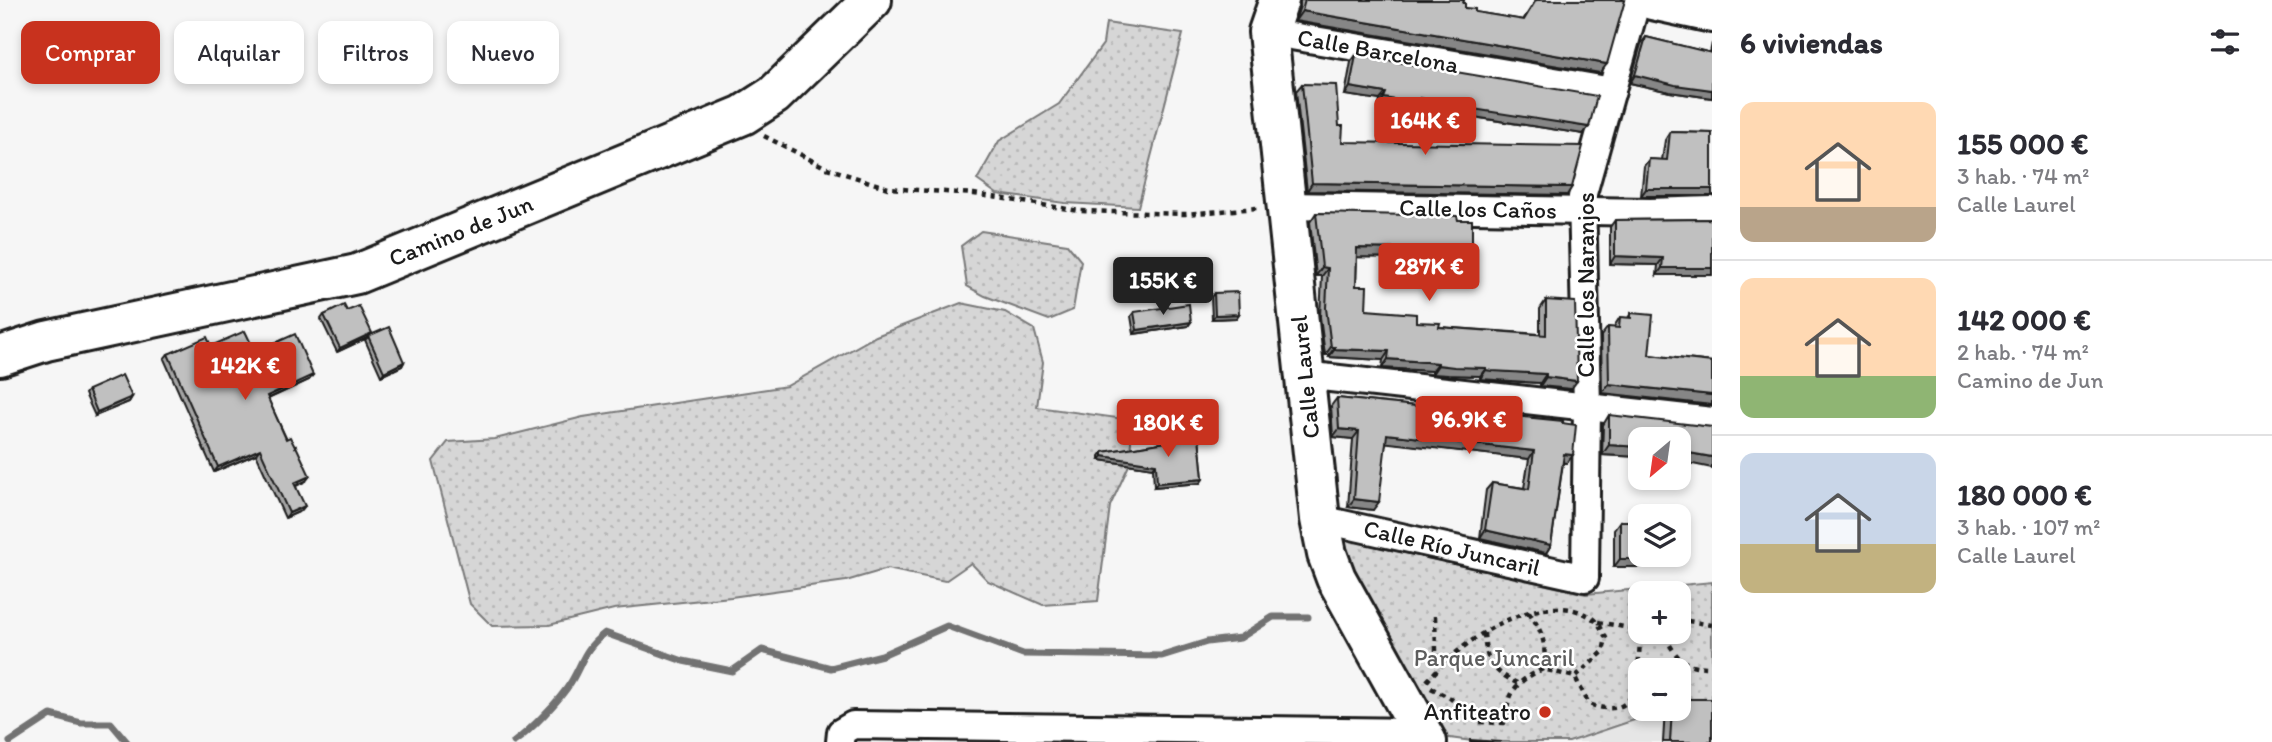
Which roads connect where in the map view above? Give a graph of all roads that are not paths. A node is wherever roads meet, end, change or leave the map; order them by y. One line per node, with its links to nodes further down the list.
1 (872, 0): 10 (street, Camino de Jun)
2 (1637, 0): 6 (street, Calle los Naranjos)
3 (1652, 0): 4 (street)
4 (1712, 13)
5 (1274, 16): 6 (street, Calle Barcelona); 7 (street, Calle Laurel)
6 (1612, 91): 8 (street, Calle los Naranjos)
7 (1286, 206): 8 (street, Calle los Caños); 11 (street, Calle Laurel)
8 (1583, 211): 9 (street, Calle los Caños); 12 (street, Calle los Naranjos)
9 (1712, 211)
10 (0, 356)
11 (1304, 375): 12 (street); 14 (street, Calle Laurel)
12 (1587, 406): 13 (street); 15 (street, Calle los Naranjos)
13 (1712, 421)
14 (1320, 519): 15 (street, Calle Río Juncaril); 17 (street, Calle Laurel)
15 (1585, 578)
16 (841, 737): 17 (street)
17 (1424, 737)

